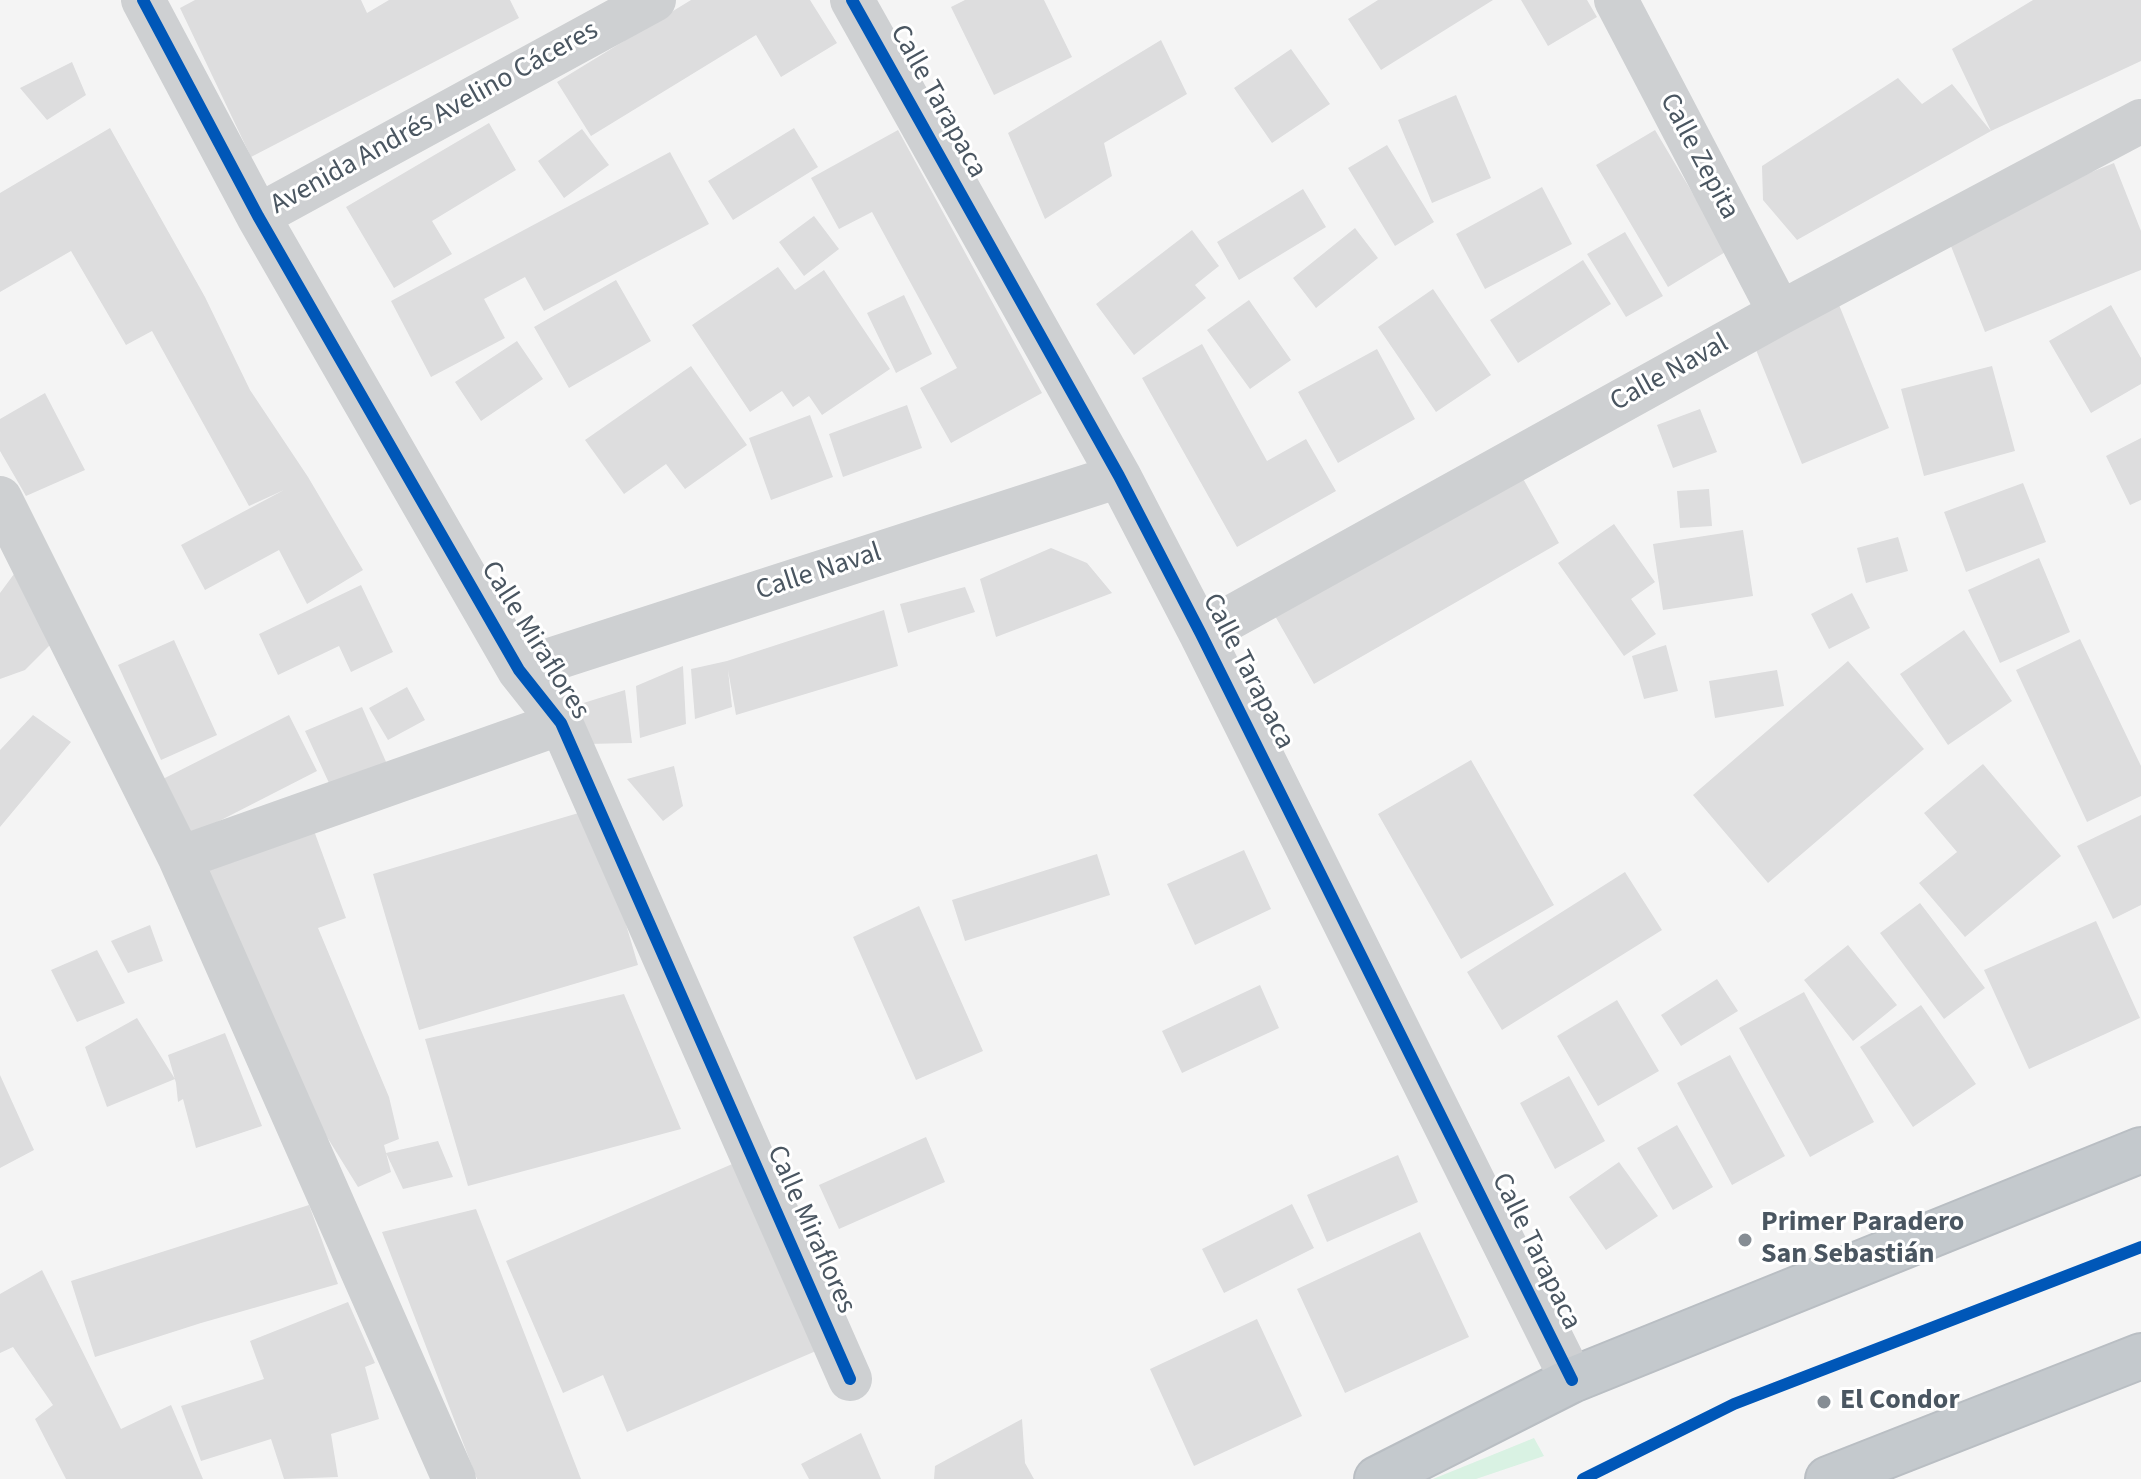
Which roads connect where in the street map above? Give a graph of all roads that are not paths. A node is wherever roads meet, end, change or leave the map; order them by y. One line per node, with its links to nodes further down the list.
1 (143, 0): 6 (street, Calle Miraflores)
2 (654, 0): 6 (street, Avenida Andrés Avelino Cáceres)
3 (852, 0): 8 (street, Calle Tarapaca)
4 (1616, 0): 7 (street, Calle Zepita)
5 (2141, 121): 7 (street, Calle Naval)
6 (258, 216): 11 (street, Calle Miraflores)
7 (1780, 313): 10 (street, Calle Naval)
8 (1119, 476): 10 (street, Calle Tarapaca); 11 (street, Calle Naval)
9 (0, 498): 13 (street)
10 (1201, 634): 17 (street, Calle Tarapaca)
11 (519, 670): 12 (street, Calle Miraflores)
12 (561, 723): 13 (street); 16 (street, Calle Miraflores)
13 (180, 858): 18 (street)
14 (2141, 1150): 17 (highway)
15 (2141, 1356): 20 (highway)
16 (850, 1379)
17 (1572, 1380): 19 (highway)
18 (454, 1479)
19 (1377, 1479)
20 (1828, 1479)

